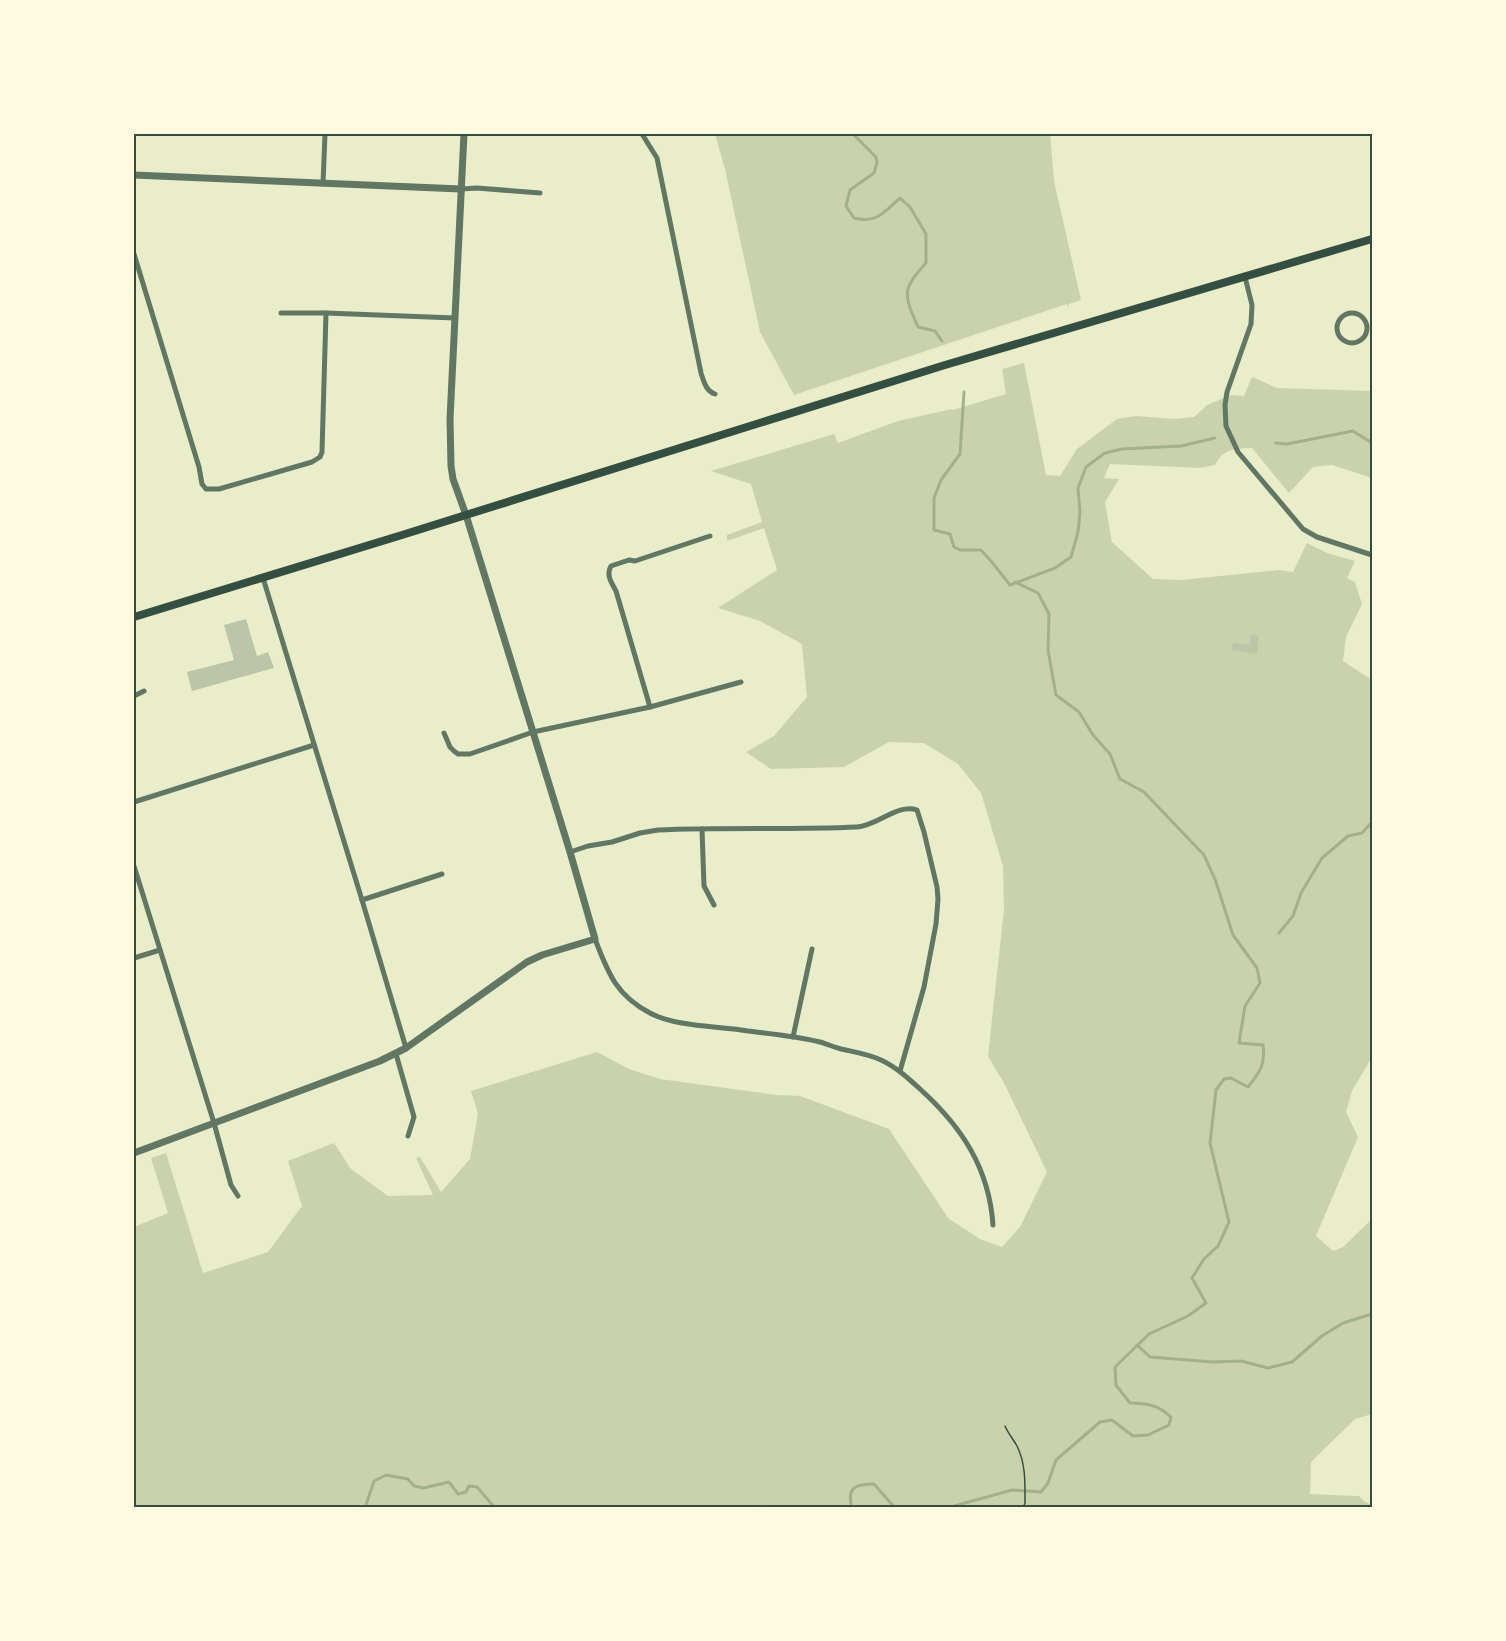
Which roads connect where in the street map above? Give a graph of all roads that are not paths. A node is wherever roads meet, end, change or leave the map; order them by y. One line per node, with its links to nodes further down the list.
1 (325, 134): 5 (street)
2 (464, 134): 6 (street)
3 (642, 134): 16 (street)
4 (134, 175): 5 (street)
5 (323, 184): 6 (street)
6 (461, 189): 7 (street); 13 (street)
7 (540, 193)
8 (1372, 239): 10 (main road)
9 (134, 254): 12 (street)
10 (1245, 277): 17 (main road); 19 (street)
11 (281, 313): 12 (street)
12 (326, 313): 13 (street)
13 (455, 318): 17 (street)
14 (1366, 336): 14 (street); 15 (street)
15 (1372, 340)
16 (716, 394)
17 (466, 515): 20 (main road); 26 (street)
18 (710, 536): 25 (street)
19 (1372, 555)
20 (263, 578): 21 (main road); 28 (street)
21 (134, 617)
22 (741, 682): 25 (street)
23 (144, 691): 24 (street)
24 (134, 696)
25 (650, 707): 26 (street)
26 (532, 732): 27 (street); 31 (street)
27 (444, 733)
28 (314, 745): 29 (street); 34 (street)
29 (134, 802)
30 (702, 829): 31 (street); 35 (street); 43 (street)
31 (570, 852): 36 (street)
32 (134, 866): 37 (street)
33 (442, 874): 34 (street)
34 (362, 900): 41 (street)
35 (714, 905)
36 (595, 939): 40 (street); 41 (street)
37 (160, 950): 39 (street); 44 (street)
38 (812, 950): 40 (street)
39 (134, 958)
40 (793, 1037): 43 (street)
41 (406, 1048): 42 (street)
42 (396, 1054): 44 (street); 45 (street)
43 (900, 1071): 48 (street)
44 (214, 1124): 46 (street); 47 (street)
45 (408, 1136)
46 (134, 1153)
47 (238, 1196)
48 (993, 1225)

